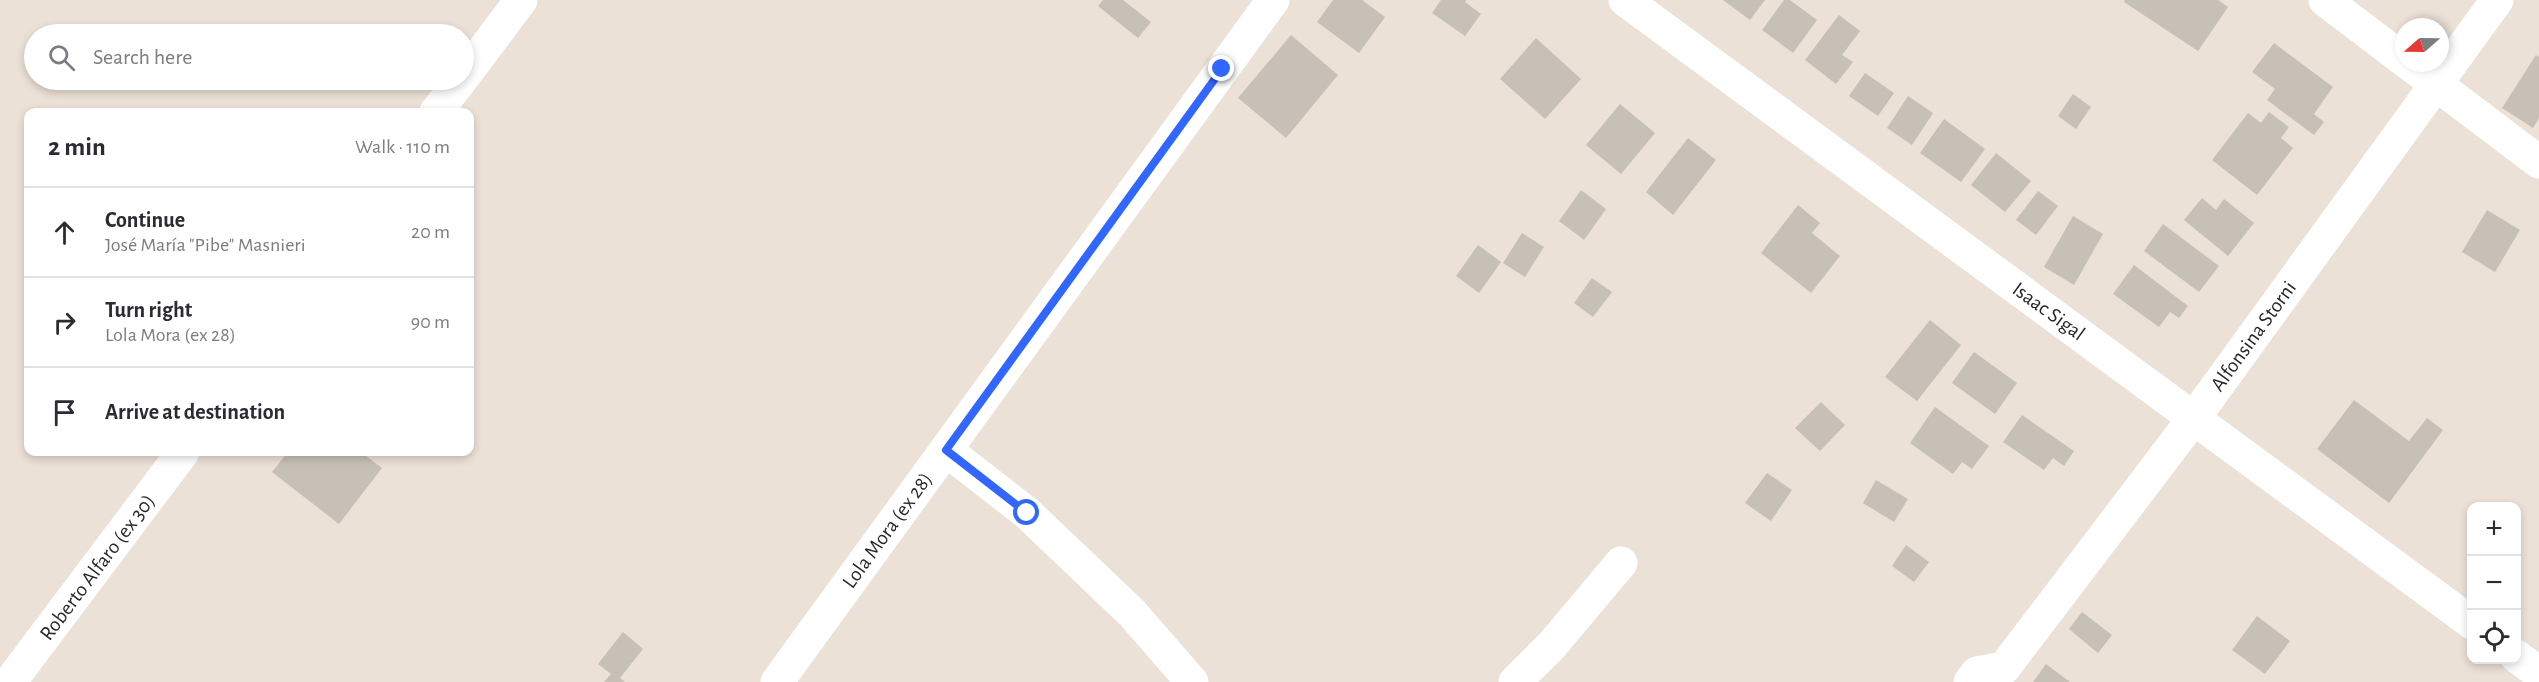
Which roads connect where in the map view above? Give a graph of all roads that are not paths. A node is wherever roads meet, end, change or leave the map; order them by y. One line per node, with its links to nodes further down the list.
1 (521, 0): 7 (street)
2 (1273, 0): 14 (street, Lola Mora (ex 28))
3 (1625, 0): 13 (street, Isaac Sigal)
4 (2325, 0): 6 (street)
5 (2498, 0): 9 (street, Alfonsina Storni)
6 (2395, 53)
7 (474, 62)
8 (2420, 72): 9 (street)
9 (2436, 84): 12 (street); 13 (street, Alfonsina Storni)
10 (453, 90): 11 (street)
11 (439, 108)
12 (2539, 162)
13 (2194, 418): 17 (street, Isaac Sigal); 20 (street, Alfonsina Storni)
14 (946, 450): 22 (street, Lola Mora (ex 28)); 23 (street)
15 (180, 456): 21 (street, Roberto Alfaro (ex 30))
16 (1621, 563): 24 (street)
17 (2467, 619)
18 (2521, 659): 19 (street)
19 (2539, 673)
20 (2004, 675): 25 (street, Alfonsina Storni)
21 (10, 682)
22 (777, 682)
23 (1192, 682)
24 (1515, 682)
25 (1970, 682)

